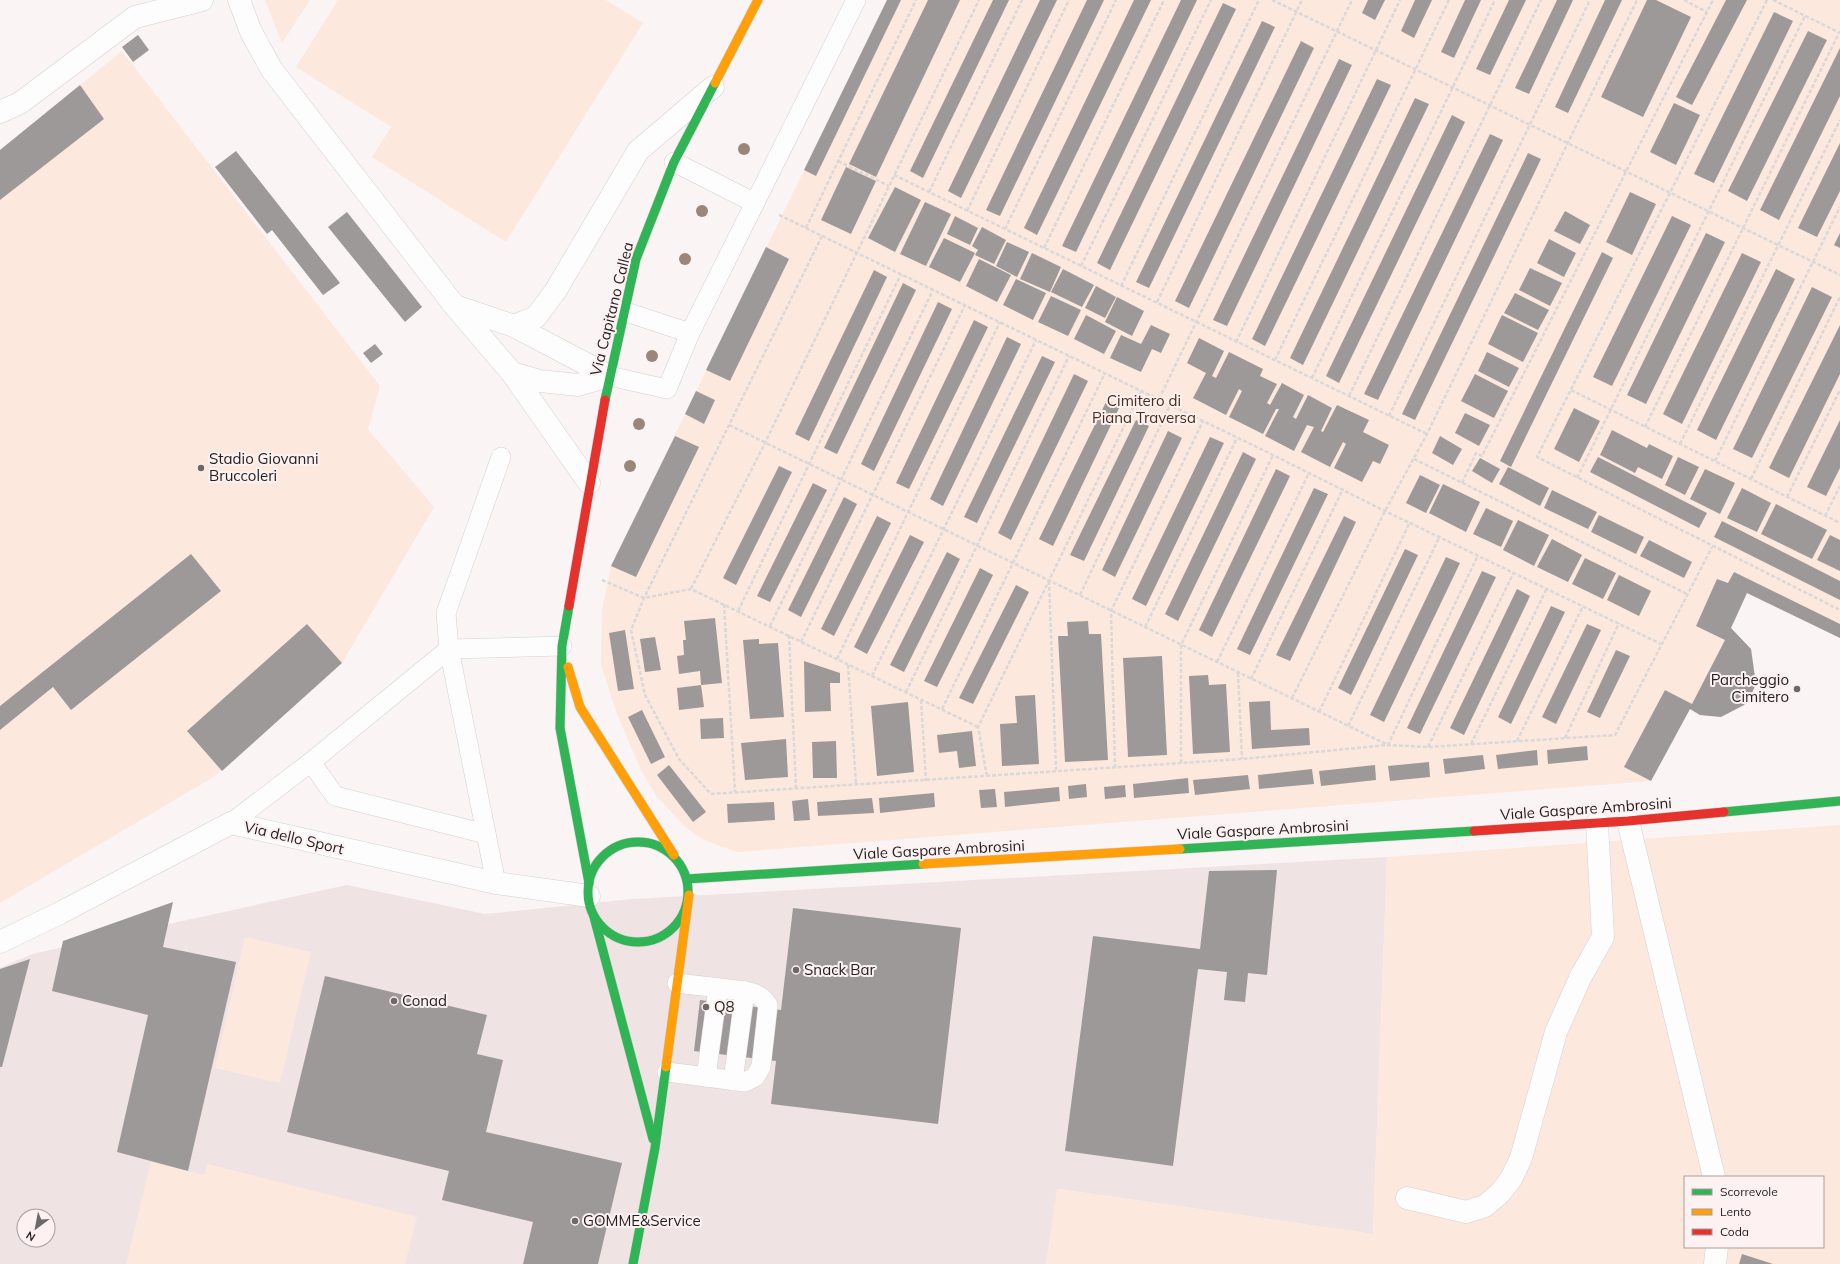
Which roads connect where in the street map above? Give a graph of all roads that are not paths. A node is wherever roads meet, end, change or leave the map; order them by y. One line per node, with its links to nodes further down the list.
1 (202, 0): 6 (street)
2 (239, 0): 9 (street)
3 (758, 0): 5 (main road, Via Capitano Callea)
4 (856, 0): 8 (lane)
5 (713, 87): 7 (main road, Via Capitano Callea); 11 (street)
6 (0, 112)
7 (674, 162): 8 (lane); 10 (main road, Via Capitano Callea)
8 (755, 203): 12 (lane)
9 (454, 305): 11 (street); 13 (street)
10 (623, 311): 12 (lane); 14 (main road, Via Capitano Callea)
11 (514, 326): 14 (street)
12 (690, 333): 14 (lane)
13 (512, 373): 14 (street); 16 (street)
14 (609, 376): 16 (main road, Via Capitano Callea)
15 (501, 458): 18 (lane)
16 (589, 483): 17 (main road, Via Capitano Callea)
17 (562, 646): 18 (lane); 25 (main road); 28 (main road, Via Capitano Callea)
18 (449, 649): 19 (lane); 24 (lane)
19 (311, 762): 22 (lane); 24 (lane)
20 (1840, 801): 21 (main road, Viale Gaspare Ambrosini)
21 (1628, 822): 23 (main road, Viale Gaspare Ambrosini); 38 (street)
22 (231, 823): 27 (street, Via dello Sport); 30 (street, Via dello Sport)
23 (1597, 823): 26 (main road, Viale Gaspare Ambrosini); 39 (street)
24 (486, 834): 27 (lane)
25 (680, 865): 26 (main road); 28 (main road)
26 (687, 879): 29 (main road)
27 (496, 884): 28 (street, Via dello Sport)
28 (589, 894): 29 (main road); 37 (main road)
29 (689, 895): 31 (main road)
30 (0, 942)
31 (677, 983): 32 (lane); 34 (main road)
32 (718, 988): 33 (lane); 35 (lane)
33 (745, 991): 36 (lane); 36 (lane)
34 (666, 1072): 35 (lane); 37 (main road)
35 (706, 1077): 36 (lane)
36 (733, 1081)
37 (655, 1148): 41 (main road)
38 (1714, 1176)
39 (1407, 1198)
40 (1718, 1248): 42 (street)
41 (633, 1264)
42 (1715, 1264)

